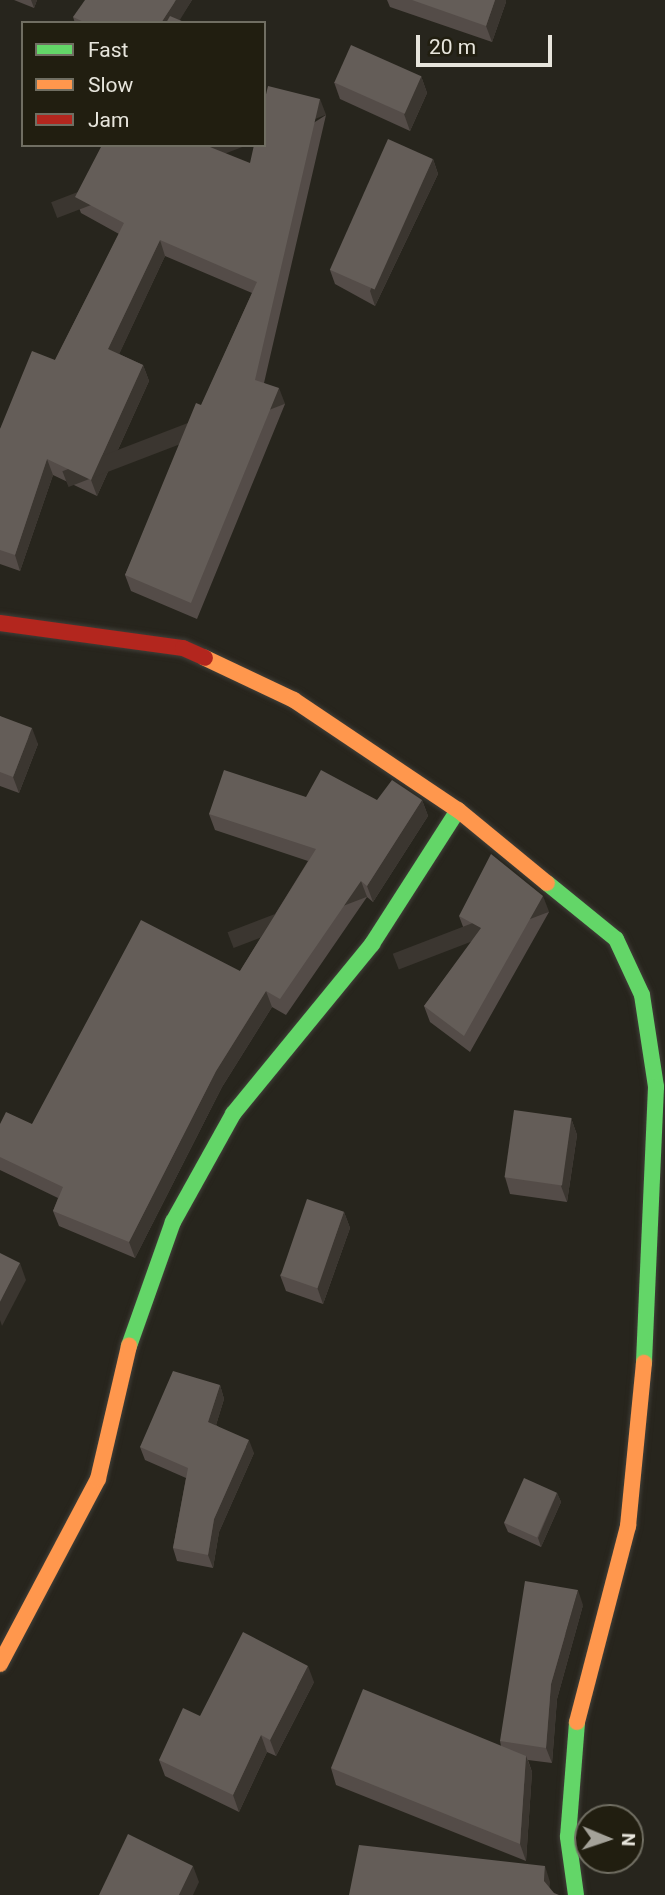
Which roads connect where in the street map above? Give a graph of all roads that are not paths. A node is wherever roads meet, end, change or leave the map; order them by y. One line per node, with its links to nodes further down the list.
1 (0, 623): 2 (street)
2 (458, 810): 3 (street); 4 (street)
3 (0, 1664)
4 (576, 1895)

